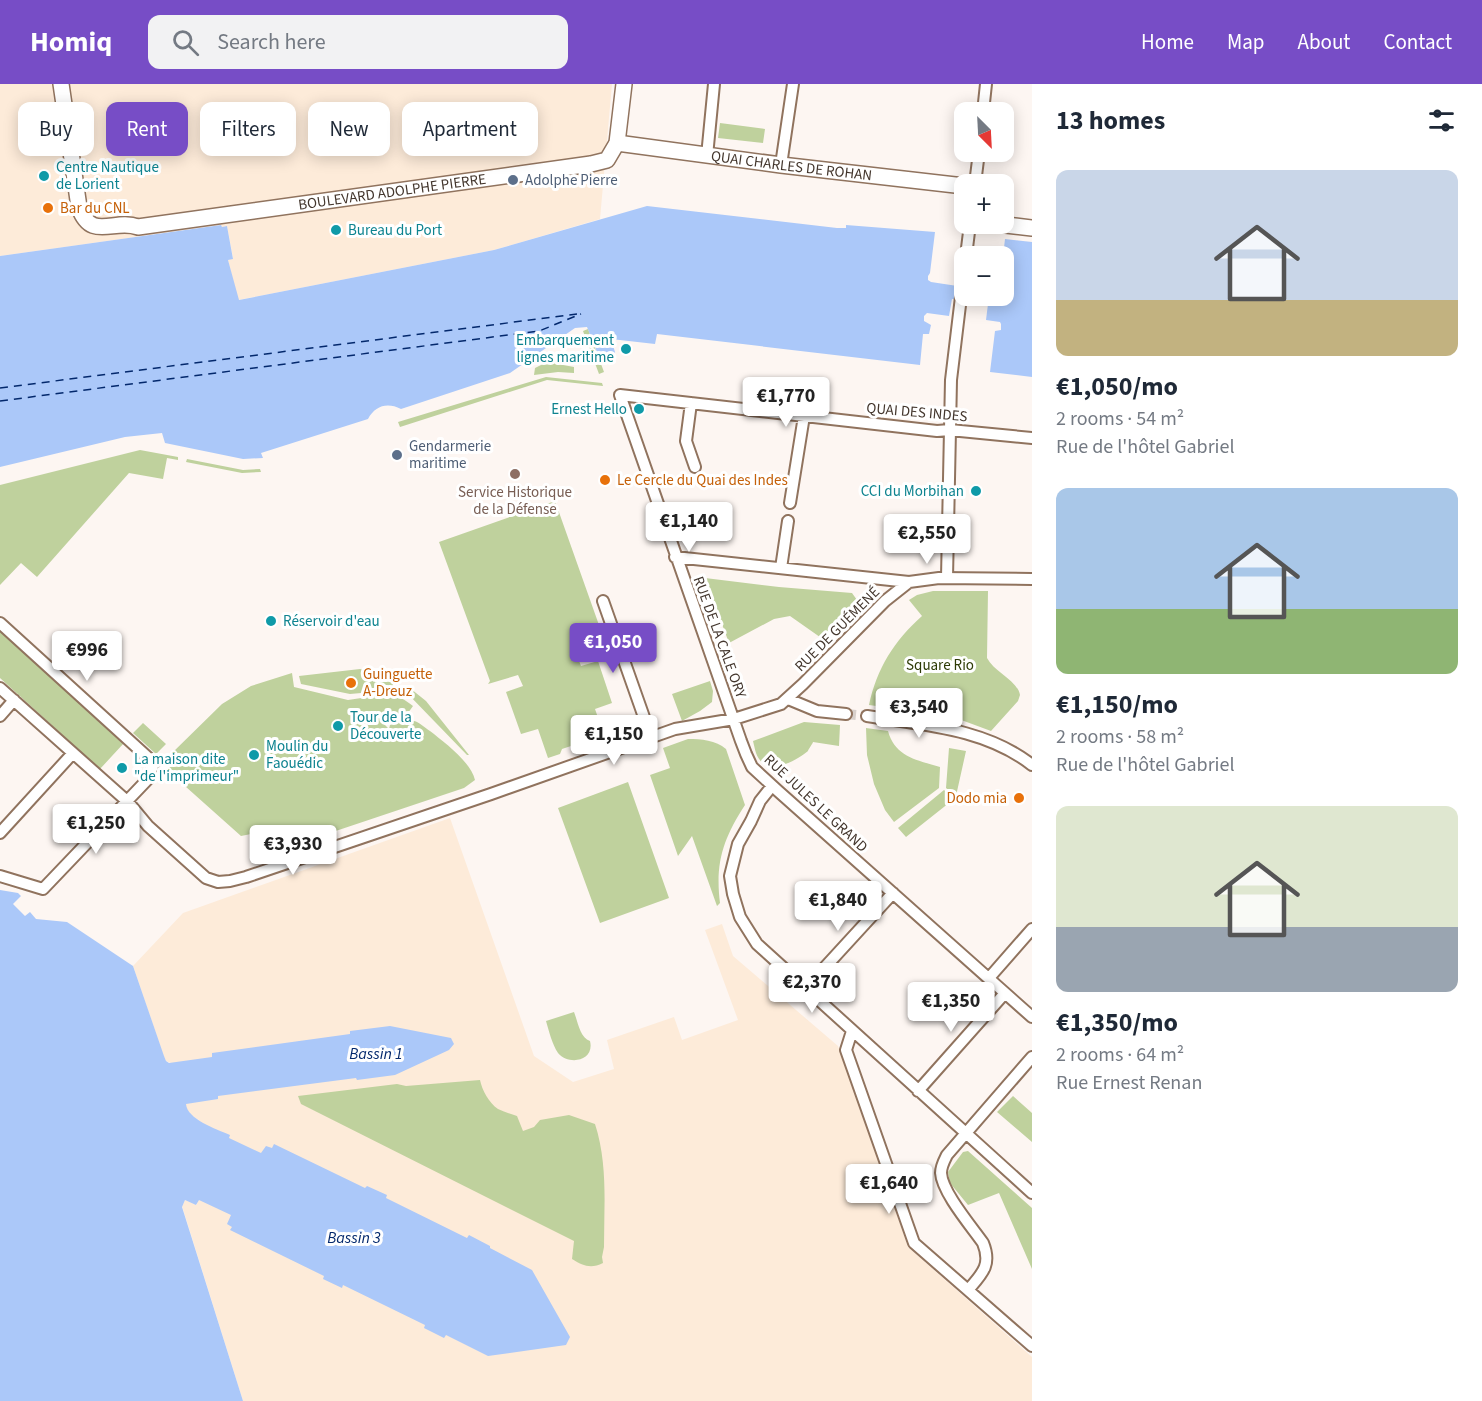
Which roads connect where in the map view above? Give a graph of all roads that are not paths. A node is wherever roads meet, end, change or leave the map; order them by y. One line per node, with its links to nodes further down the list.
1 (61, 84): 7 (street, BOULEVARD ADOLPHE PIERRE)
2 (624, 84): 7 (street)
3 (714, 84): 8 (street)
4 (793, 84): 9 (street)
5 (986, 84): 6 (street)
6 (984, 102)
7 (617, 143): 8 (street, QUAI CHARLES DE ROHAN)
8 (707, 156): 9 (street, QUAI CHARLES DE ROHAN)
9 (781, 165): 10 (street, QUAI CHARLES DE ROHAN)
10 (954, 185)
11 (1014, 226): 12 (street)
12 (1032, 228)
13 (960, 306): 17 (street)
14 (620, 395): 15 (street, QUAI DES INDES); 22 (street, RUE DE LA CALE ORY)
15 (691, 403): 16 (street, QUAI DES INDES); 19 (street)
16 (804, 416): 17 (street, QUAI DES INDES); 20 (street)
17 (950, 430): 18 (street, QUAI DES INDES); 24 (street)
18 (1032, 438)
19 (694, 467)
20 (790, 504)
21 (788, 521): 23 (street)
22 (675, 557): 23 (street); 35 (street, RUE DE LA CALE ORY)
23 (781, 568): 26 (street)
24 (947, 578): 25 (street); 26 (street)
25 (1032, 579)
26 (909, 582): 30 (street, RUE DE GUÉMENÉ)
27 (603, 600): 36 (street)
28 (0, 623): 40 (street)
29 (0, 687): 31 (street)
30 (788, 699): 32 (street); 35 (street)
31 (14, 700): 33 (street); 37 (street)
32 (846, 714)
33 (0, 716)
34 (867, 716): 38 (street)
35 (734, 719): 36 (street); 39 (street, RUE JULES LE GRAND)
36 (651, 737): 40 (street)
37 (73, 753): 40 (street); 41 (street)
38 (1032, 765)
39 (772, 786): 43 (street, RUE JULES LE GRAND); 46 (street)
40 (128, 802): 42 (street)
41 (0, 833)
42 (0, 876)
43 (892, 893): 45 (street, RUE JULES LE GRAND); 46 (street)
44 (1032, 929): 45 (street)
45 (989, 978): 47 (street, RUE JULES LE GRAND)
46 (805, 989): 49 (street)
47 (1005, 993): 48 (street, RUE JULES LE GRAND); 51 (street)
48 (1032, 1017)
49 (852, 1031): 51 (street); 54 (street)
50 (1032, 1056): 52 (street)
51 (918, 1091): 52 (street)
52 (965, 1134): 53 (street); 54 (street)
53 (1032, 1193)
54 (968, 1290): 55 (street)
55 (1032, 1346)

